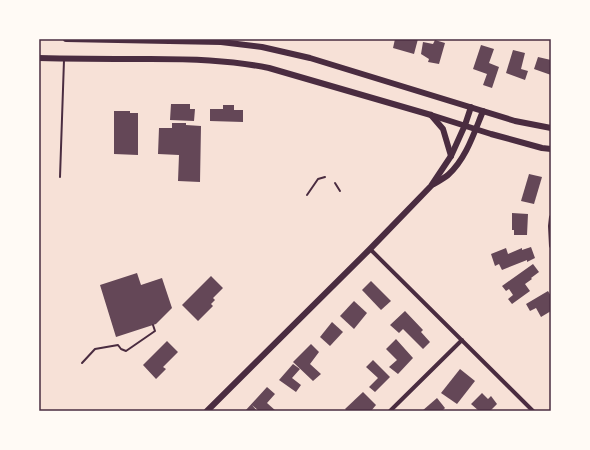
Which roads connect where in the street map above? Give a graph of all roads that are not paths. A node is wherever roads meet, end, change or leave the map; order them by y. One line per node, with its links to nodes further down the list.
1 (66, 39): 4 (main road)
2 (39, 58): 3 (main road)
3 (64, 59): 6 (main road); 13 (lane)
4 (471, 107): 5 (main road); 7 (main road)
5 (483, 111): 8 (main road); 9 (main road)
6 (431, 115): 7 (main road); 11 (main road)
7 (465, 125): 9 (main road); 11 (main road)
8 (551, 128)
9 (476, 129): 10 (main road); 15 (main road)
10 (551, 149)
11 (451, 156): 15 (main road)
12 (325, 177): 17 (lane)
13 (60, 178)
14 (336, 183): 16 (lane)
15 (431, 186): 20 (main road)
16 (340, 191)
17 (307, 195)
18 (551, 217): 19 (street)
19 (551, 246)
20 (370, 249): 21 (street); 22 (main road)
21 (462, 340): 23 (street); 24 (street)
22 (207, 411)
23 (390, 411)
24 (533, 411)

